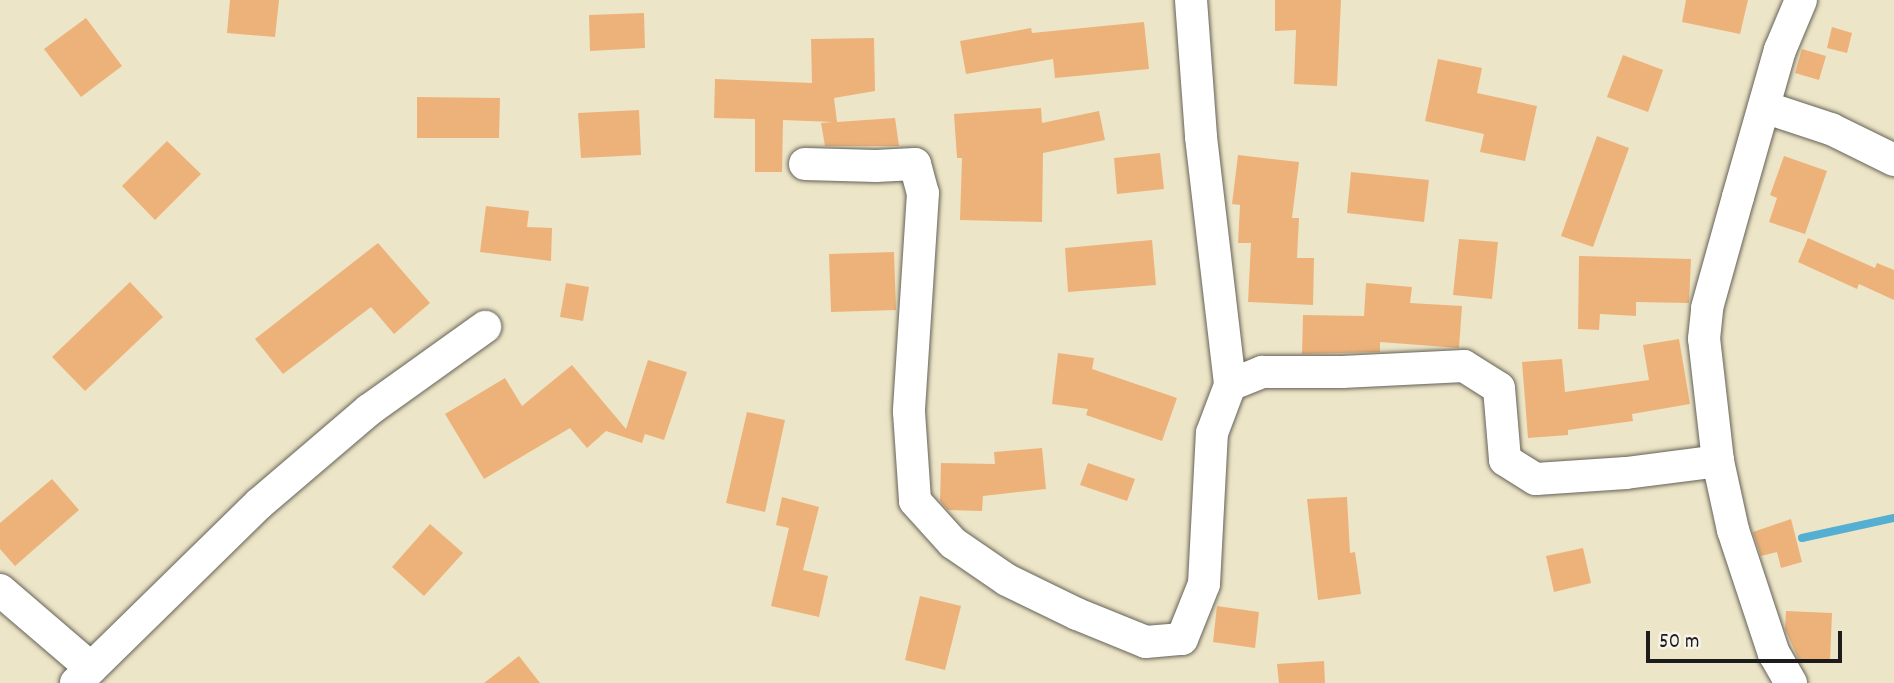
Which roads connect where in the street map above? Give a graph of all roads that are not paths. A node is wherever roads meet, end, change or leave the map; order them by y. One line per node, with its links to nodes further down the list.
1 (1191, 0): 7 (street)
2 (1801, 0): 3 (street)
3 (1764, 107): 4 (street); 8 (street)
4 (1894, 160)
5 (805, 164): 7 (street)
6 (485, 327): 10 (street)
7 (1230, 385): 8 (street)
8 (1718, 461): 11 (street)
9 (0, 590): 10 (street)
10 (83, 675)
11 (1791, 683)

